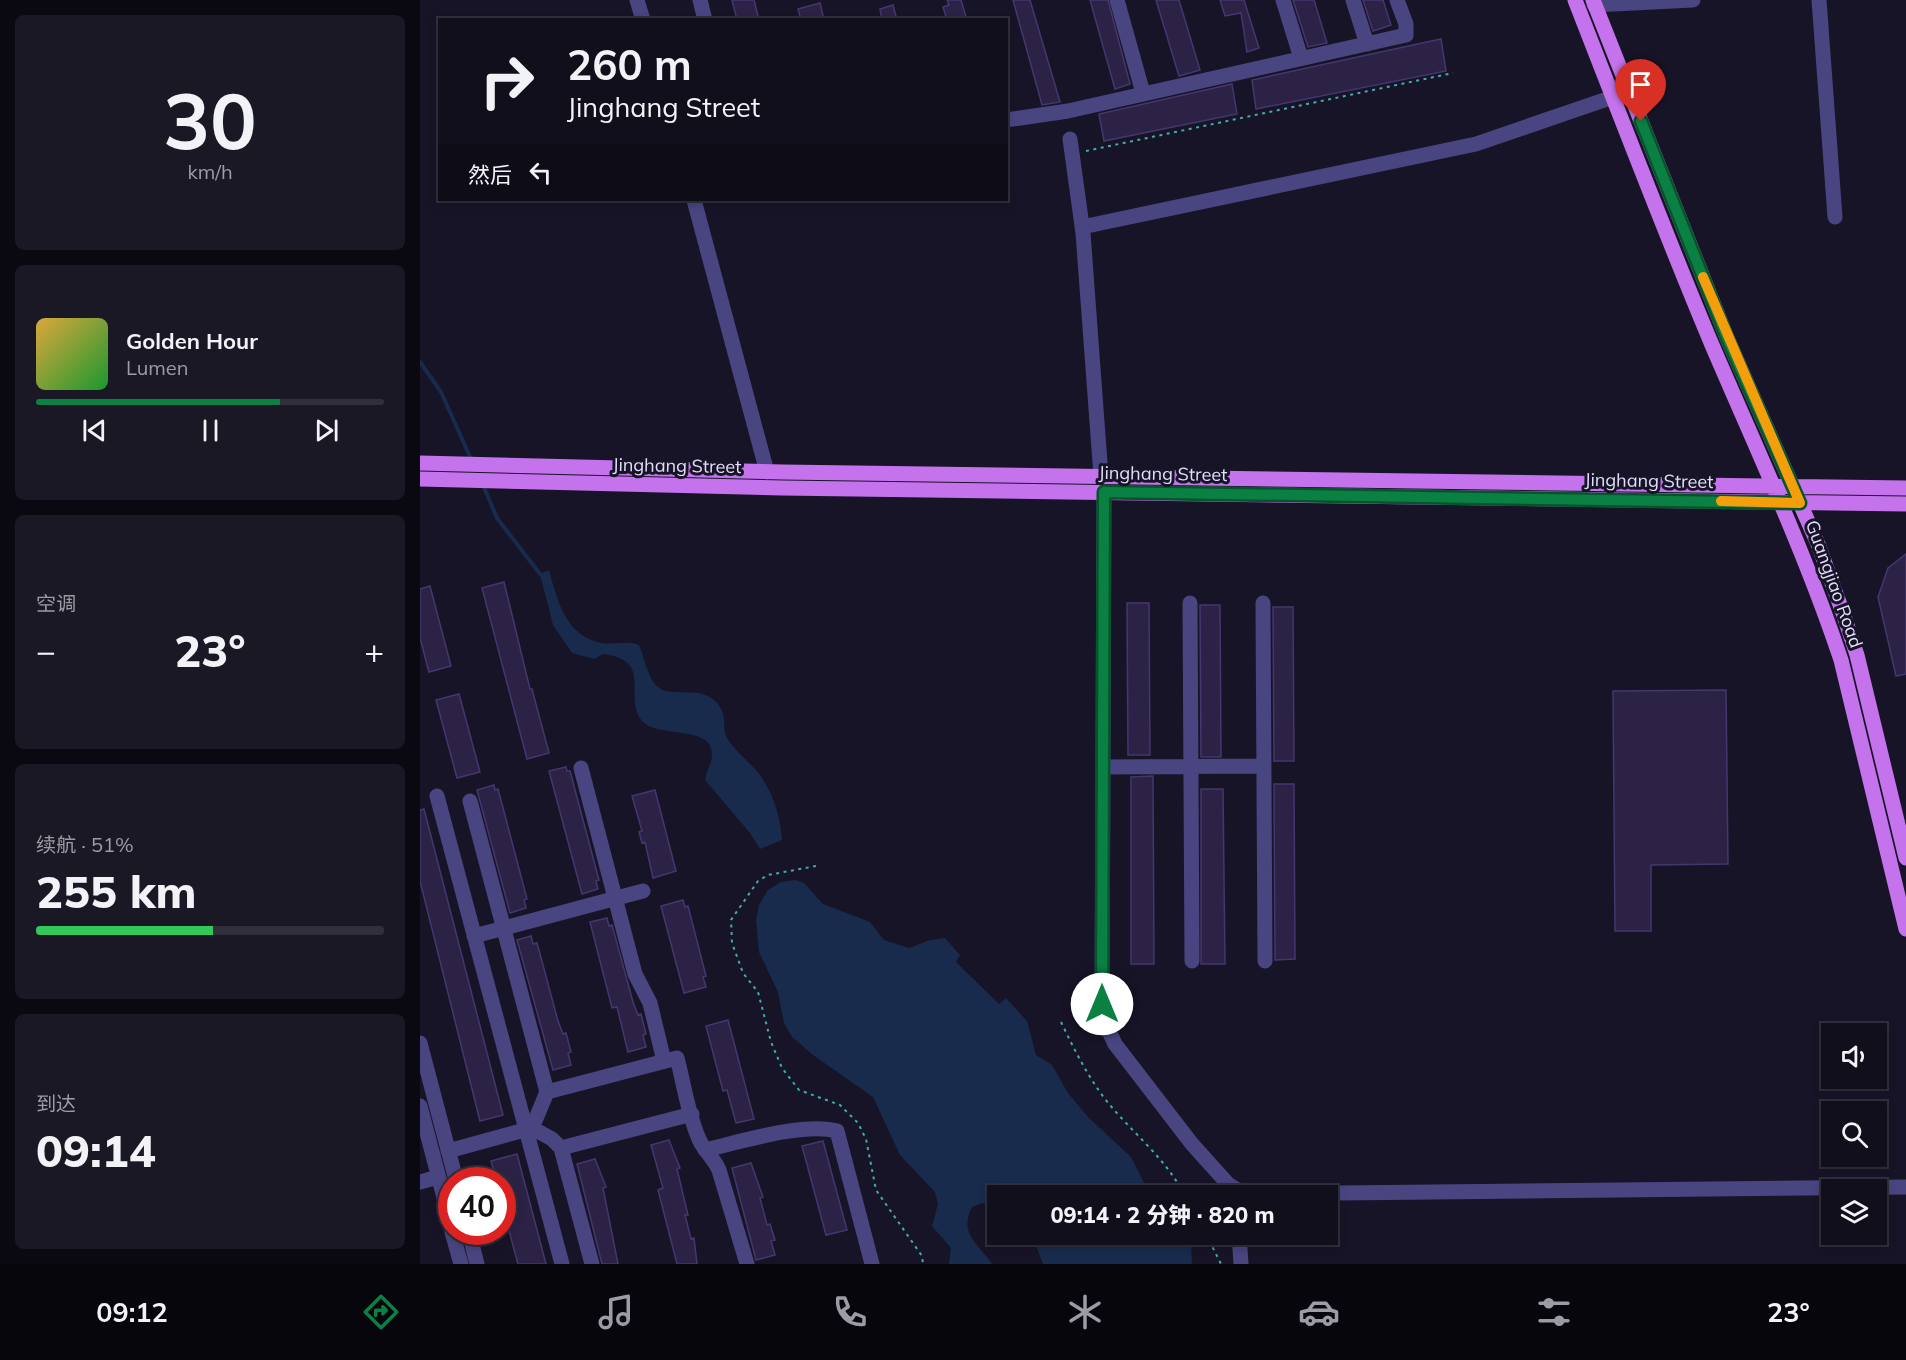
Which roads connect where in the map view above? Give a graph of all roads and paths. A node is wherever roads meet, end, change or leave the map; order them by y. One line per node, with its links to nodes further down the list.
1 (637, 0): 11 (street)
2 (700, 0): 12 (street)
3 (1118, 0): 16 (street)
4 (1283, 0): 14 (street)
5 (1353, 0): 13 (street)
6 (1398, 0): 13 (street)
7 (1575, 0): 17 (main road, Guangjiao Road)
8 (1693, 0): 10 (street)
9 (1819, 0): 21 (street)
10 (1594, 2): 28 (main road, Guangjiao Road)
11 (642, 18)
12 (699, 18)
13 (1367, 44): 14 (street)
14 (1301, 58): 16 (street)
15 (1453, 73): 19 (path)
16 (1143, 93): 18 (street)
17 (1613, 97): 22 (street); 27 (main road, Guangjiao Road)
18 (1008, 120)
19 (1071, 146): 22 (street)
20 (694, 201): 24 (street)
21 (1835, 217)
22 (1082, 227): 25 (street)
23 (420, 464): 24 (main road, Jinghang Street)
24 (767, 472): 25 (main road, Jinghang Street)
25 (1101, 476): 27 (main road, Jinghang Street)
26 (420, 479): 30 (main road, Jinghang Street)
27 (1774, 486): 28 (main road, Jinghang Street); 31 (main road, Guangjiao Road)
28 (1793, 486): 29 (main road, Jinghang Street); 32 (main road, Guangjiao Road)
29 (1906, 488)
30 (1104, 492): 31 (main road, Jinghang Street); 38 (street)
31 (1782, 502): 32 (main road, Jinghang Street); 47 (main road, Guangjiao Road)
32 (1800, 503): 33 (main road, Jinghang Street); 42 (main road, Guangjiao Road)
33 (1906, 504)
34 (1190, 603): 36 (street)
35 (1263, 603): 37 (street)
36 (1191, 766): 37 (street); 38 (street); 49 (street)
37 (1264, 766): 50 (street)
38 (1103, 767): 65 (street)
39 (581, 768): 45 (street)
40 (437, 796): 48 (street)
41 (470, 801): 46 (street)
42 (1906, 858)
43 (816, 866): 78 (path)
44 (643, 891): 45 (street)
45 (615, 898): 46 (street); 53 (street)
46 (503, 928): 48 (street); 54 (street)
47 (1906, 929)
48 (474, 936): 57 (street)
49 (1192, 961)
50 (1265, 961)
51 (1061, 1022): 64 (path)
52 (420, 1043): 60 (street)
53 (664, 1061): 54 (street); 56 (street)
54 (546, 1092): 57 (street)
55 (420, 1106): 62 (street)
56 (692, 1114): 58 (street); 59 (street)
57 (529, 1129): 58 (street); 60 (street); 74 (street)
58 (561, 1148): 75 (street)
59 (705, 1150): 76 (street); 77 (street)
60 (448, 1151): 61 (street)
61 (452, 1167)
62 (438, 1177): 63 (street)
63 (420, 1182)
64 (1180, 1185)
65 (1229, 1185)
66 (1906, 1187): 67 (street)
67 (1338, 1193)
68 (456, 1245): 72 (street)
69 (472, 1245): 73 (street)
70 (1212, 1245): 79 (path)
71 (1240, 1245): 80 (street)
72 (461, 1264)
73 (477, 1264)
74 (562, 1264)
75 (592, 1264)
76 (747, 1264)
77 (872, 1264)
78 (923, 1264)
79 (1221, 1264)
80 (1241, 1264)

